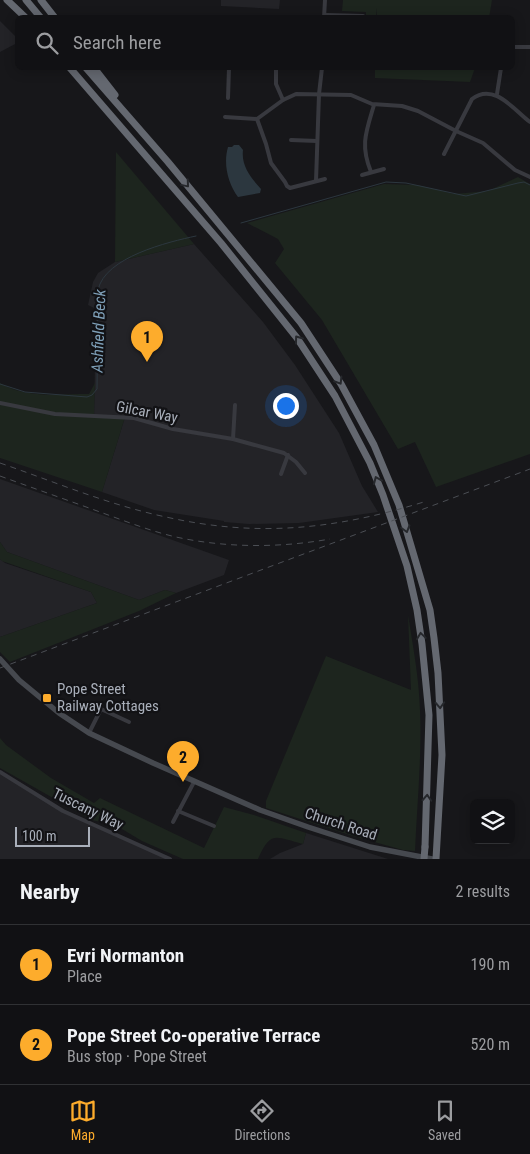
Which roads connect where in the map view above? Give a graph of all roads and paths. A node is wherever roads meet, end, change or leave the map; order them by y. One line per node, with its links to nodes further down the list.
1 (9, 0): 5 (highway)
2 (26, 0): 6 (highway)
3 (41, 0): 7 (highway)
4 (324, 0): 8 (street)
5 (23, 15)
6 (38, 15)
7 (53, 15)
8 (324, 15)
9 (515, 47): 10 (street)
10 (530, 47)
11 (72, 70): 54 (highway, one-way to 11, bridge)
12 (88, 70): 30 (highway)
13 (96, 70): 30 (highway)
14 (229, 70): 20 (street)
15 (276, 70): 21 (street)
16 (322, 70): 18 (street)
17 (501, 70): 19 (street)
18 (319, 94): 21 (street); 22 (street); 28 (street)
19 (497, 94): 25 (street); 26 (street)
20 (228, 98)
21 (283, 100): 24 (street)
22 (374, 105): 26 (street); 32 (street)
23 (225, 118): 24 (street)
24 (257, 119): 36 (street)
25 (530, 122)
26 (456, 131): 29 (street); 34 (street)
27 (292, 140): 28 (street)
28 (317, 141): 36 (street)
29 (444, 154)
30 (168, 162): 55 (highway, one-way to 55)
31 (384, 168): 32 (street)
32 (371, 172): 33 (street)
33 (362, 175)
34 (530, 177)
35 (325, 179): 36 (street)
36 (316, 181)
37 (0, 403): 39 (street, Gilcar Way)
38 (235, 405): 39 (street)
39 (233, 439): 40 (street, Gilcar Way)
40 (288, 455): 41 (street, Gilcar Way); 42 (street)
41 (305, 473)
42 (281, 474)
43 (0, 659): 47 (street, Church Road)
44 (89, 703): 45 (street)
45 (101, 709): 46 (street); 47 (street)
46 (129, 722)
47 (89, 732): 49 (street, Church Road)
48 (0, 772): 53 (street, Tuscany Way)
49 (194, 782): 50 (street); 55 (street, Church Road)
50 (178, 811): 51 (street); 52 (street)
51 (173, 822)
52 (214, 826)
53 (170, 859)
54 (424, 859)
55 (434, 859)

